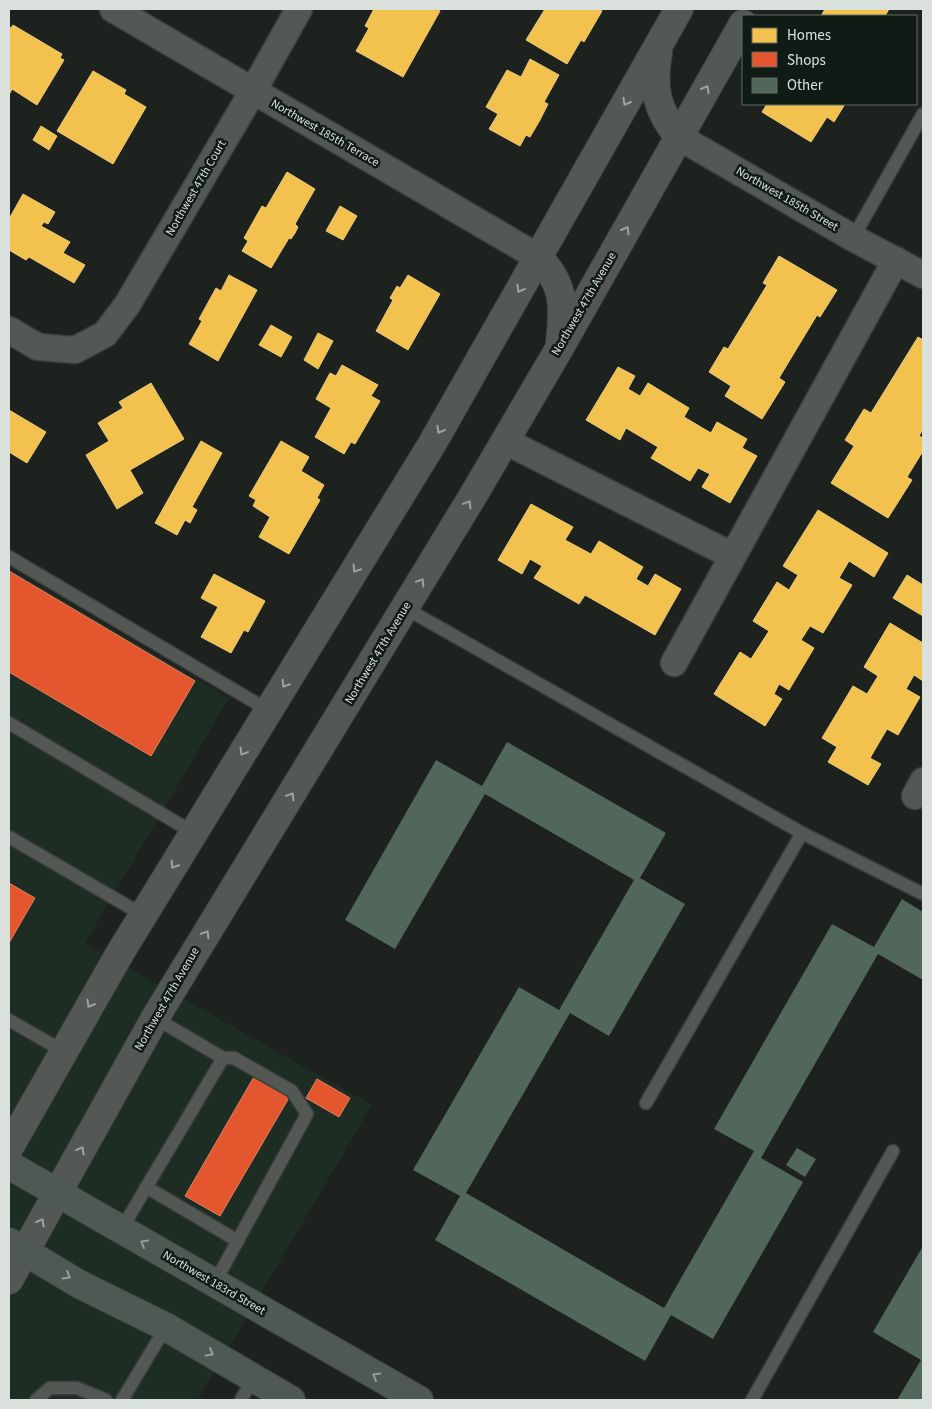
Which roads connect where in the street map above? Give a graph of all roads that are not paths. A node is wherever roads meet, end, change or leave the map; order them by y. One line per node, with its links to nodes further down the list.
1 (113, 9): 6 (street, Northwest 185th Terrace)
2 (299, 9): 6 (street, Northwest 47th Court)
3 (679, 9): 5 (main road)
4 (742, 26): 8 (main road, Northwest 47th Avenue, one-way to 4)
5 (659, 44): 8 (main road); 10 (main road, one-way to 10)
6 (252, 91): 10 (street, Northwest 185th Terrace); 13 (street, Northwest 47th Court)
7 (923, 114): 9 (lane)
8 (679, 137): 9 (street, Northwest 185th Street); 14 (main road, Northwest 47th Avenue, one-way to 8)
9 (853, 238): 11 (street, Northwest 185th Street)
10 (538, 257): 14 (main road); 20 (main road, one-way to 20)
11 (896, 260): 12 (street, Northwest 185th Street); 16 (street)
12 (923, 275)
13 (9, 330)
14 (559, 349): 15 (main road, Northwest 47th Avenue)
15 (505, 441): 16 (street); 18 (main road, Northwest 47th Avenue, one-way to 15)
16 (733, 556): 19 (street)
17 (9, 557): 20 (lane)
18 (405, 608): 23 (lane); 27 (main road, Northwest 47th Avenue, one-way to 18)
19 (674, 662)
20 (268, 710): 22 (main road, one-way to 22)
21 (9, 723): 22 (lane)
22 (194, 832): 26 (main road, one-way to 26)
23 (802, 833): 25 (lane); 31 (lane)
24 (9, 837): 26 (lane)
25 (923, 894)
26 (143, 915): 29 (main road, one-way to 29)
27 (155, 1018): 30 (lane); 36 (main road, Northwest 47th Avenue, one-way to 27)
28 (9, 1020): 29 (lane)
29 (63, 1051): 32 (main road)
30 (223, 1058): 35 (lane); 38 (lane)
31 (646, 1103)
32 (9, 1148)
33 (893, 1151): 49 (lane)
34 (9, 1165): 36 (main road, Northwest 183rd Street)
35 (146, 1187): 37 (lane); 38 (lane)
36 (57, 1193): 37 (main road, Northwest 183rd Street); 39 (main road, Northwest 47th Avenue, one-way to 36)
37 (121, 1230): 41 (main road, Northwest 183rd Street, one-way to 37)
38 (238, 1241): 41 (lane)
39 (17, 1247): 40 (main road, Northwest 47th Avenue); 42 (main road, one-way to 42)
40 (9, 1280)
41 (214, 1284): 48 (main road, Northwest 183rd Street, one-way to 41)
42 (166, 1328): 43 (main road, one-way to 43); 46 (lane)
43 (247, 1390): 47 (main road)
44 (36, 1400): 45 (lane)
45 (106, 1400)
46 (122, 1400)
47 (291, 1400)
48 (419, 1400)
49 (752, 1400)

